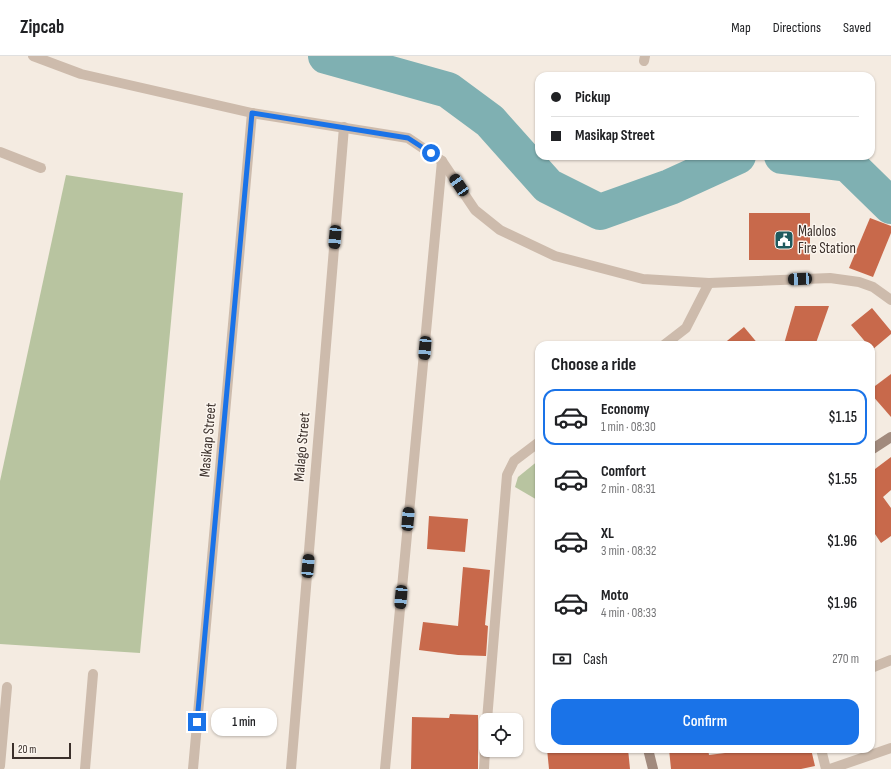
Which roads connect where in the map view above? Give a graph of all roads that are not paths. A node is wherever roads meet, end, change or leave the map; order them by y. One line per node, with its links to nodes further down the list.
1 (33, 56): 2 (street)
2 (252, 113): 3 (street); 24 (street, Masikap Street)
3 (344, 127): 5 (street); 25 (street, Malago Street)
4 (0, 152): 6 (street)
5 (442, 161): 7 (street); 26 (street)
6 (41, 168)
7 (709, 283): 8 (street); 9 (street)
8 (891, 300)
9 (669, 341)
10 (891, 437): 12 (main road)
11 (535, 445): 17 (street)
12 (875, 447)
13 (891, 660): 14 (street)
14 (875, 666)
15 (94, 674): 23 (street)
16 (7, 687): 22 (street)
17 (488, 713)
18 (891, 748): 30 (street)
19 (649, 753): 28 (main road)
20 (822, 753): 29 (street)
21 (485, 757): 27 (street)
22 (0, 766)
23 (85, 769)
24 (193, 769)
25 (291, 769)
26 (385, 769)
27 (484, 769)
28 (653, 769)
29 (826, 769)
30 (830, 769)

